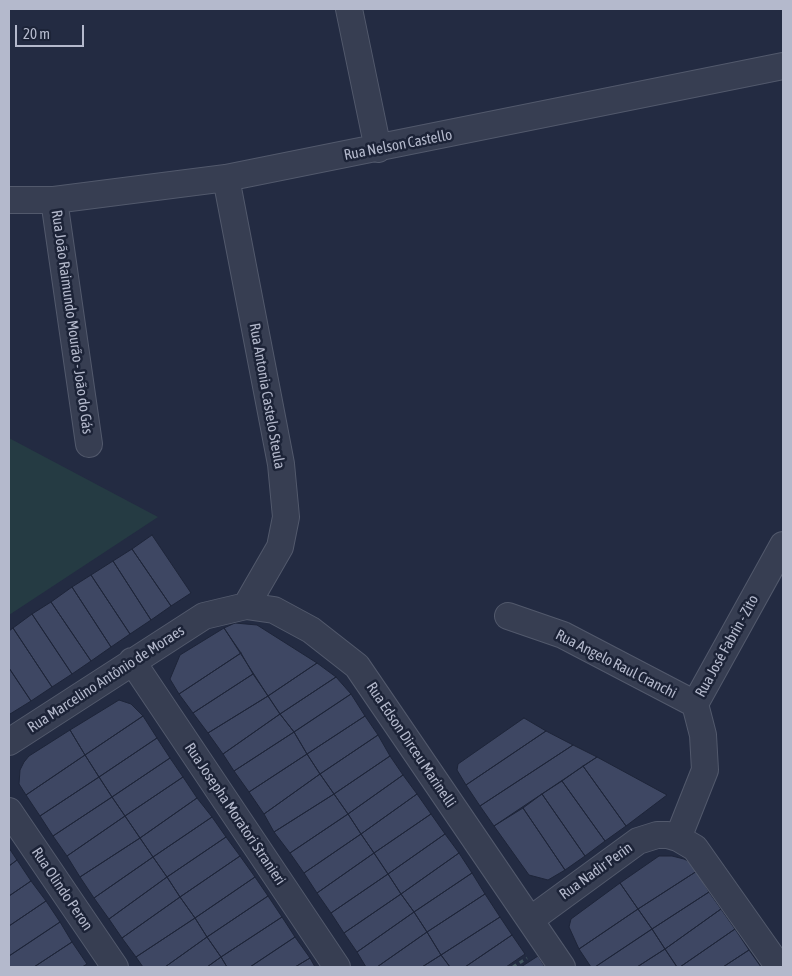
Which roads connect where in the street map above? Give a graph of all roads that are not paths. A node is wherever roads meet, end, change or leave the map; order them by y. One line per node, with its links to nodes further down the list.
1 (349, 9): 3 (street)
2 (783, 66): 3 (street, Rua Nelson Castello)
3 (378, 149): 4 (street, Rua Nelson Castello)
4 (226, 178): 6 (street, Rua Nelson Castello); 9 (street, Rua Antonia Castelo Steula)
5 (9, 200): 6 (street, Rua Nelson Castello)
6 (54, 200): 7 (street, Rua João Raimundo Mourão - João do Gás)
7 (89, 444)
8 (783, 545): 13 (street, Rua José Fabrin - Zito)
9 (246, 606): 10 (street, Rua Edson Dirceu Marinelli); 17 (street, Rua Edson Dirceu Marinelli)
10 (204, 616): 12 (street, Rua Marcelino Antônio de Moraes)
11 (508, 616): 13 (street, Rua Angelo Raul Cranchi)
12 (132, 661): 14 (street, Rua Marcelino Antônio de Moraes); 19 (street, Rua Josepha Moratori Stranieri)
13 (695, 704): 16 (street, Rua José Fabrin - Zito)
14 (9, 742)
15 (9, 810): 18 (street, Rua Olindo Peron)
16 (673, 837): 17 (street, Rua Nadir Perin); 21 (street)
17 (530, 920): 20 (street, Rua Edson Dirceu Marinelli)
18 (115, 967)
19 (337, 967)
20 (562, 967)
21 (779, 967)

